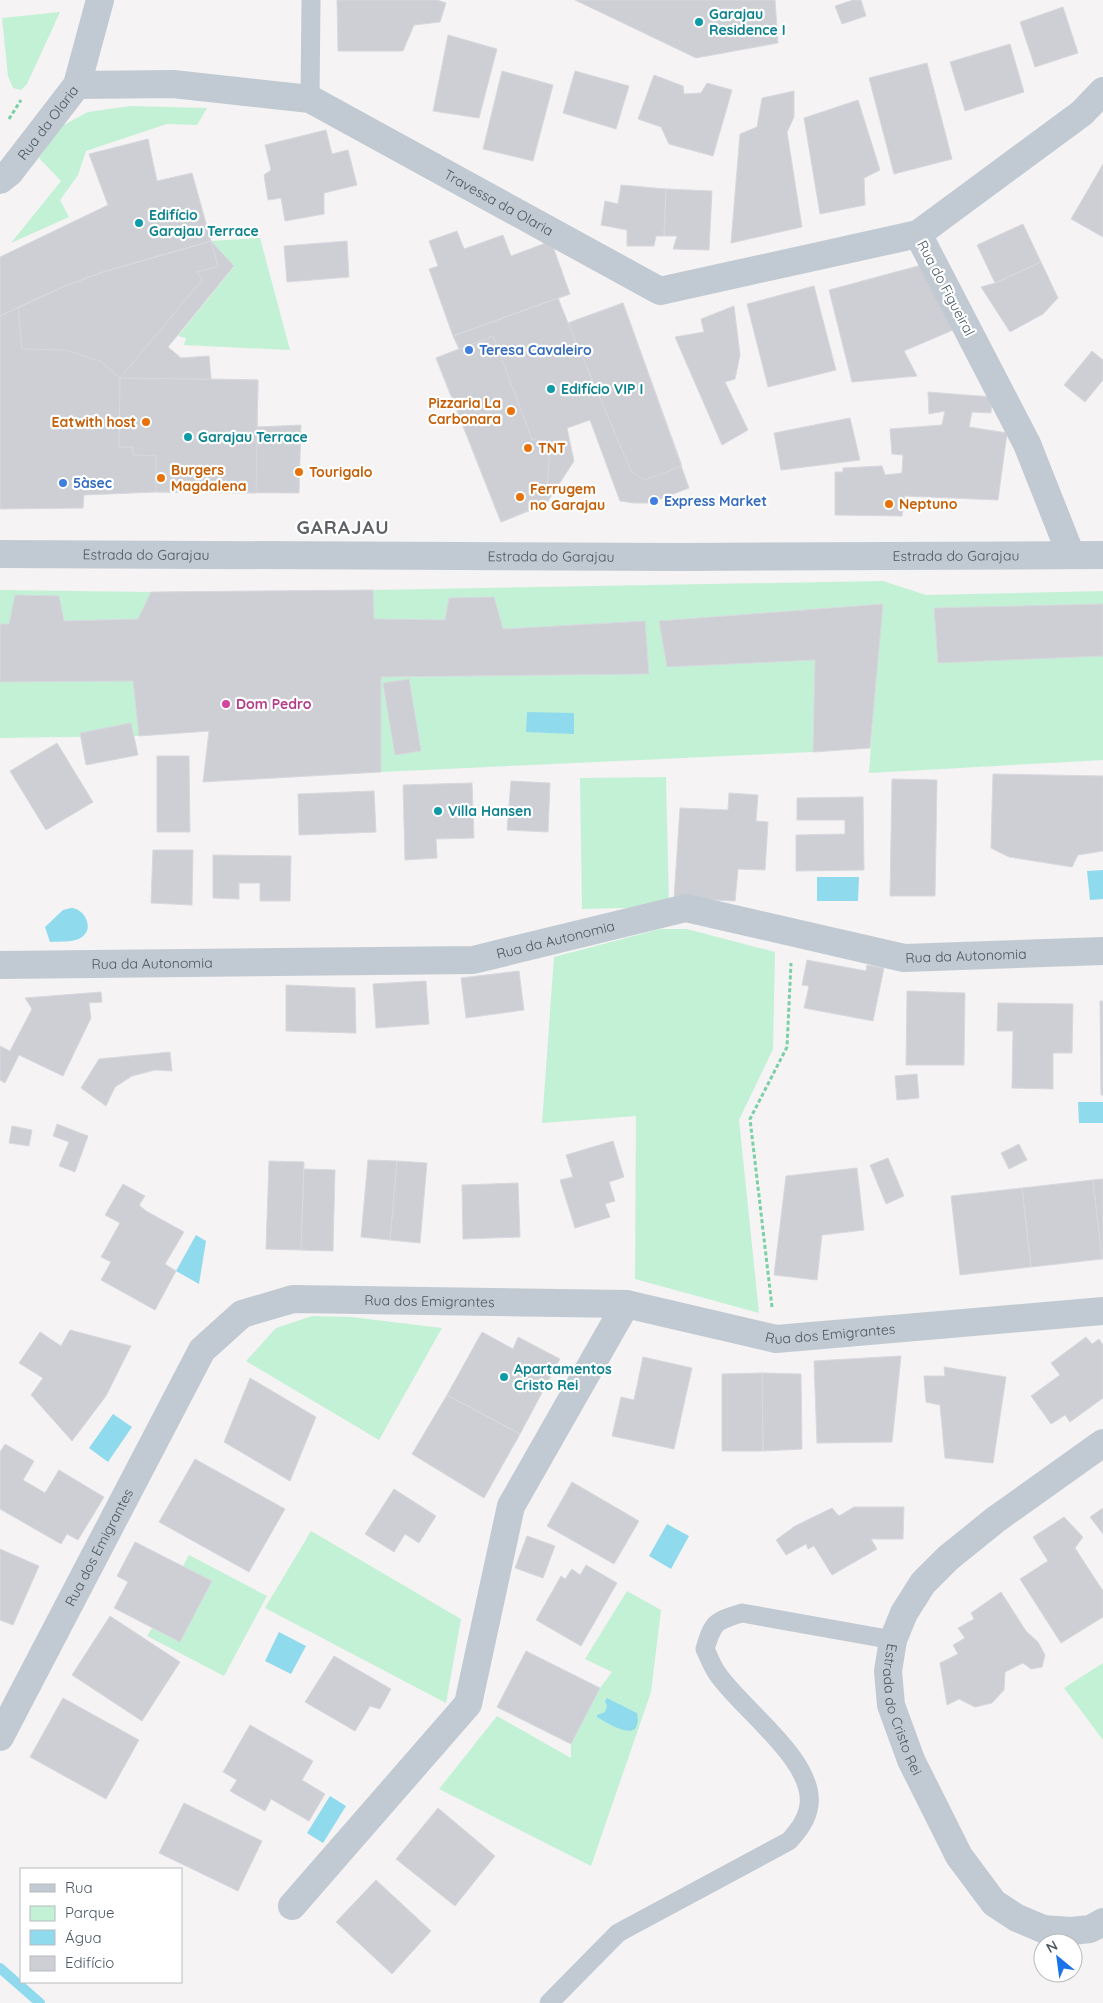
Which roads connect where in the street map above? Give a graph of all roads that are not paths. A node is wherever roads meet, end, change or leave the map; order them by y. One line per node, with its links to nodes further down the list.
1 (100, 0): 3 (street, Rua da Olaria)
2 (311, 0): 5 (lane)
3 (77, 85): 5 (street, Travessa da Olaria); 6 (street, Rua da Olaria)
4 (1103, 91): 7 (street, Rua do Figueiral)
5 (310, 99): 7 (street, Travessa da Olaria)
6 (0, 180)
7 (918, 234): 9 (street, Rua do Figueiral)
8 (0, 554): 9 (street, Estrada do Garajau)
9 (1071, 555): 10 (street, Estrada do Garajau)
10 (1103, 555)
11 (1103, 951): 12 (street, Rua da Autonomia)
12 (0, 965)
13 (626, 1304): 14 (street, Rua dos Emigrantes); 17 (street, Rua dos Emigrantes); 18 (street)
14 (1103, 1311)
15 (1103, 1443): 16 (street, Estrada do Cristo Rei)
16 (893, 1640): 19 (street, Estrada do Cristo Rei); 20 (lane)
17 (0, 1737)
18 (292, 1906)
19 (1103, 1922)
20 (549, 2003)

